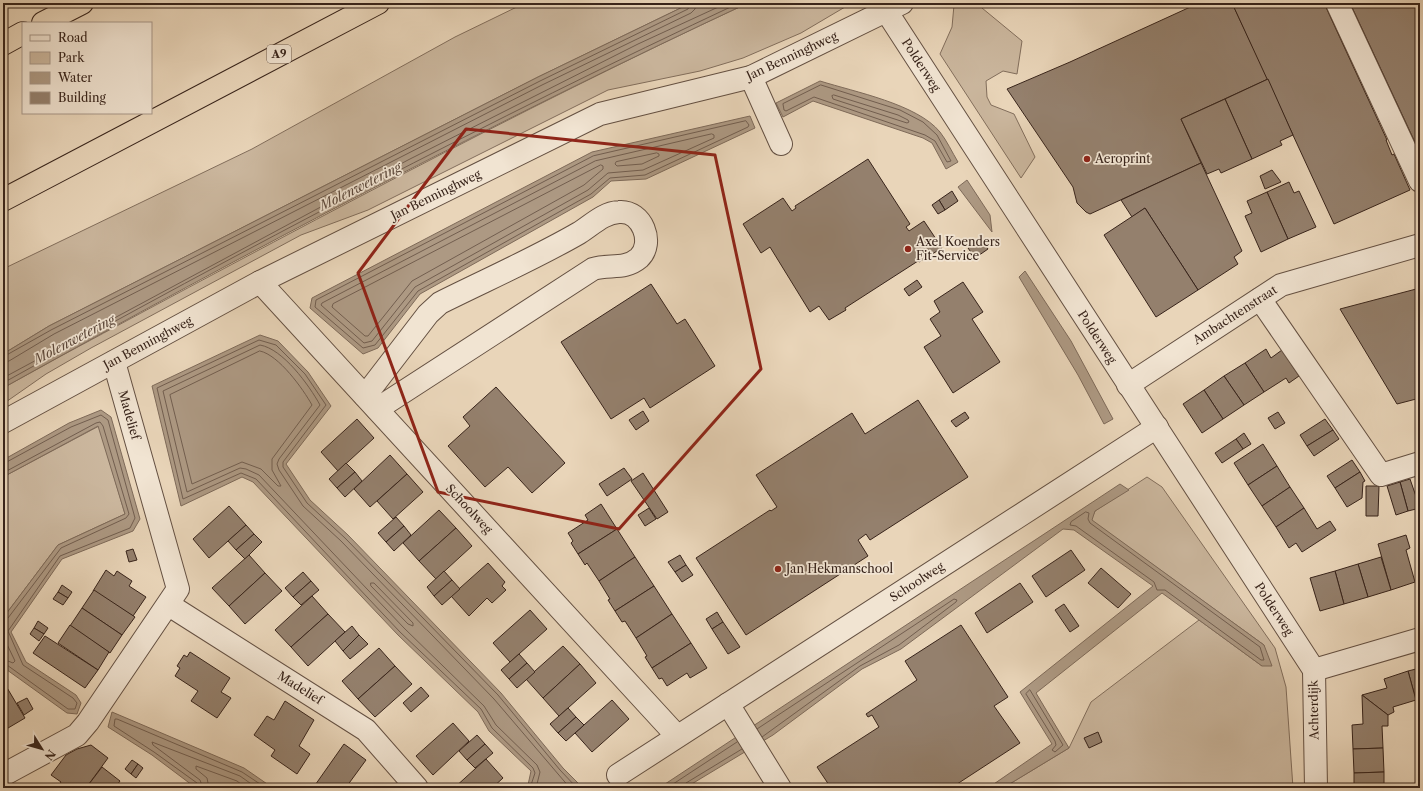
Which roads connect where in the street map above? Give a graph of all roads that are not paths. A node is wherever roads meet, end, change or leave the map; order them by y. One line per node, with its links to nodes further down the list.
1 (82, 3): 5 (highway)
2 (378, 3): 11 (highway, A9)
3 (1337, 3): 10 (street)
4 (890, 6): 8 (street, Jan Benninghweg); 16 (street, Polderweg)
5 (45, 22)
6 (22, 34): 7 (highway)
7 (3, 44)
8 (751, 77): 9 (street); 13 (street, Jan Benninghweg)
9 (781, 144)
10 (1420, 181)
11 (3, 200)
12 (1420, 245): 14 (street, Ambachtenstraat)
13 (260, 282): 15 (street, Jan Benninghweg); 17 (street, Schoolweg)
14 (1260, 299): 16 (street, Ambachtenstraat); 20 (street)
15 (114, 362): 18 (street, Jan Benninghweg); 21 (street, Madelief)
16 (1128, 384): 19 (street, Polderweg)
17 (371, 403): 17 (street); 25 (street, Schoolweg)
18 (3, 422)
19 (1157, 427): 23 (street, Polderweg); 24 (street, Schoolweg)
20 (1420, 463)
21 (169, 605): 27 (street, Madelief); 28 (street, Madelief)
22 (1420, 639): 23 (street, Achterdijk)
23 (1314, 670): 30 (street, Achterdijk)
24 (728, 704): 25 (street, Schoolweg); 29 (street)
25 (678, 736): 26 (street, Schoolweg)
26 (618, 775)
27 (7, 779)
28 (417, 788)
29 (780, 788)
30 (1316, 788)

